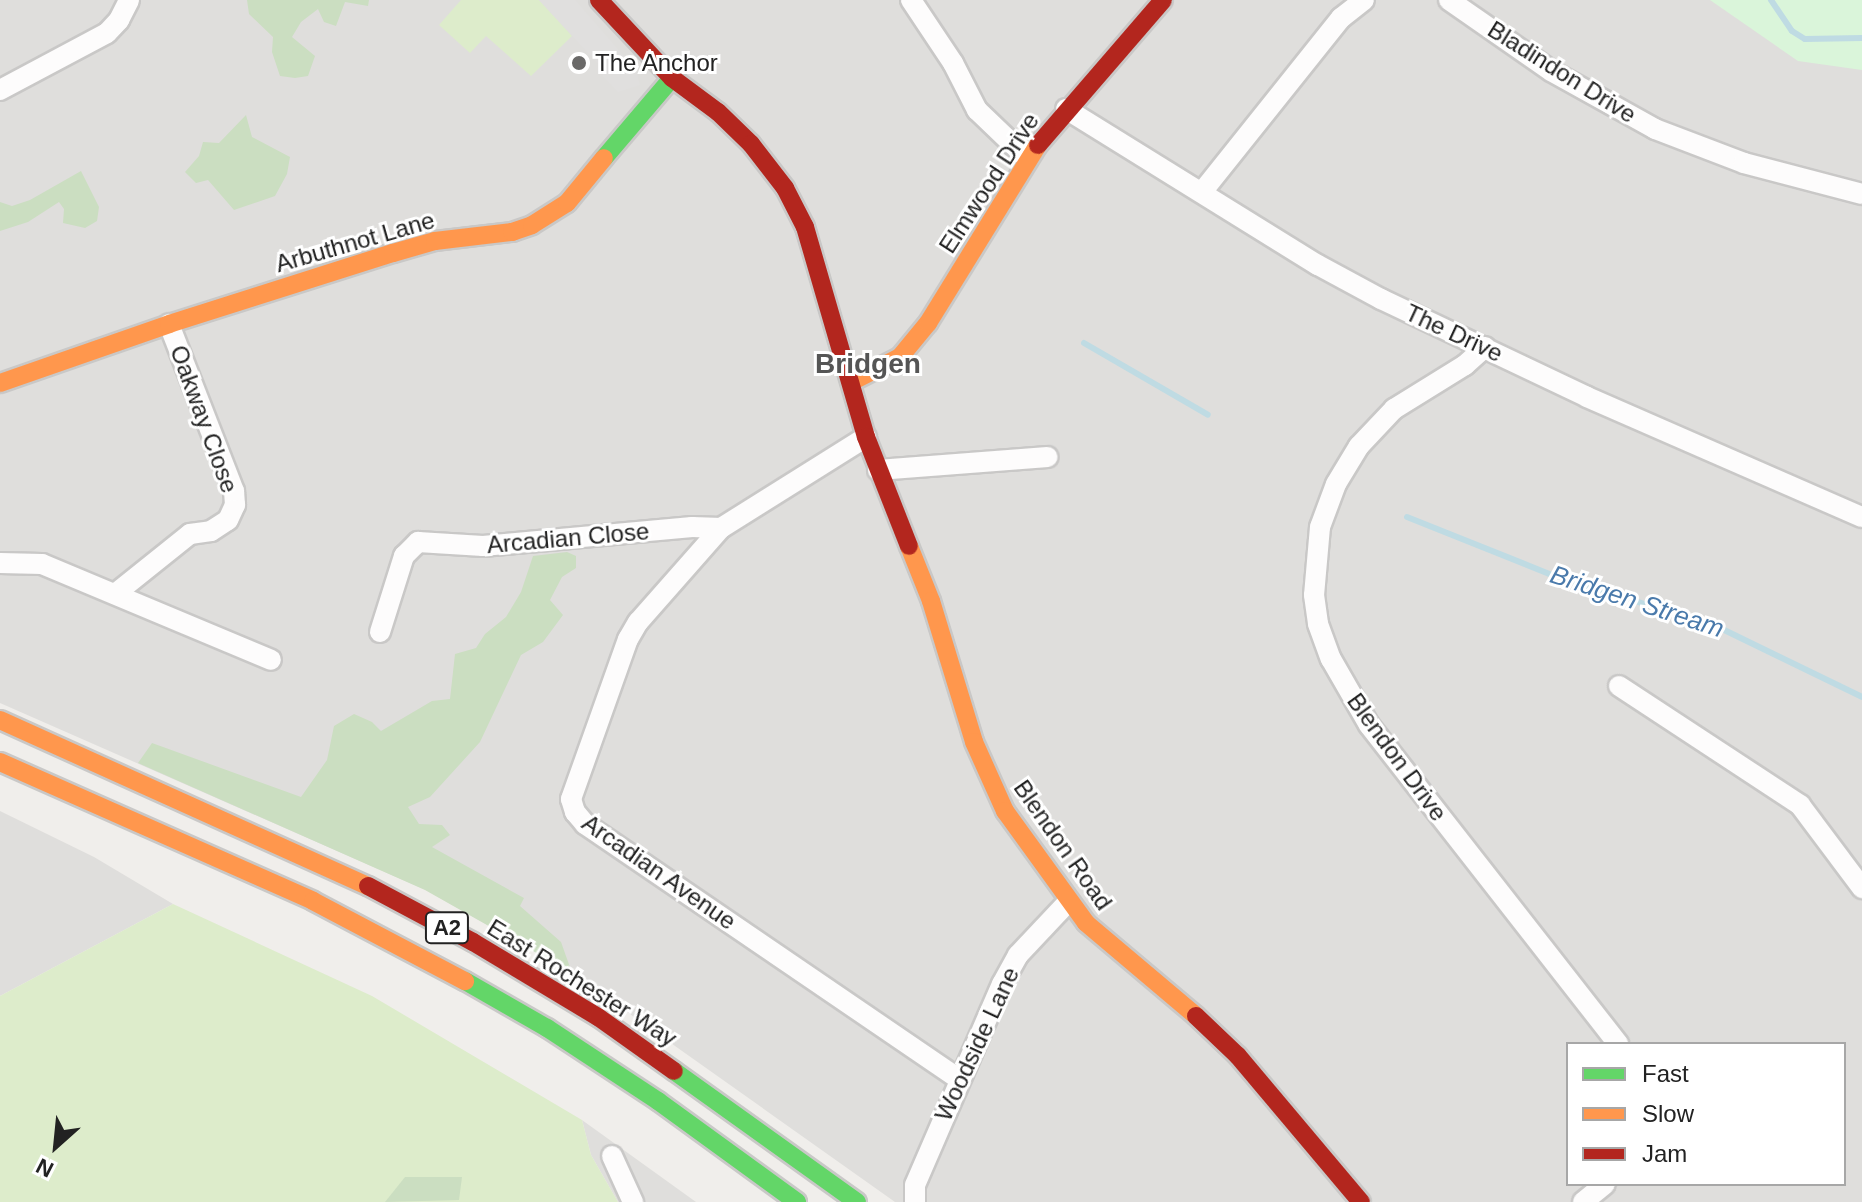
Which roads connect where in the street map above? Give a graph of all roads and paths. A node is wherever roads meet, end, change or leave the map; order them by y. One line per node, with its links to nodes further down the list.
1 (129, 0): 8 (street)
2 (599, 0): 7 (main road, Blendon Road)
3 (911, 0): 10 (street)
4 (1163, 0): 9 (main road, Elmwood Drive)
5 (1364, 0): 11 (street)
6 (1449, 0): 12 (street, Bladindon Drive)
7 (672, 78): 13 (main road, Arbuthnot Lane); 15 (main road, Blendon Road)
8 (0, 90)
9 (1066, 109): 10 (main road, Elmwood Drive); 11 (street, The Drive)
10 (1027, 158): 15 (main road, Elmwood Drive)
11 (1202, 192): 14 (street, The Drive)
12 (1862, 194)
13 (169, 324): 16 (main road, Arbuthnot Lane); 23 (street, Oakway Close)
14 (1485, 347): 20 (street, The Drive); 31 (street, Blendon Drive)
15 (851, 382): 17 (main road, Blendon Road)
16 (0, 383)
17 (866, 437): 19 (main road, Blendon Road); 21 (street, Arcadian Avenue)
18 (1048, 457): 19 (street)
19 (878, 470): 30 (main road, Blendon Road)
20 (1862, 517)
21 (721, 528): 24 (street, Arcadian Close); 32 (street, Arcadian Avenue)
22 (0, 563): 23 (street)
23 (115, 594): 25 (street)
24 (380, 632)
25 (271, 660)
26 (1619, 686): 29 (street)
27 (0, 720): 37 (main road, East Rochester Way / A2)
28 (0, 762): 36 (main road, A2)
29 (1862, 888)
30 (1068, 902): 32 (street, Woodside Lane); 39 (main road, Blendon Road)
31 (1616, 1042)
32 (958, 1078): 38 (street, Woodside Lane)
33 (612, 1156): 35 (street)
34 (1603, 1186): 40 (street)
35 (633, 1202)
36 (797, 1202)
37 (857, 1202)
38 (915, 1202)
39 (1361, 1202)
40 (1583, 1202)

